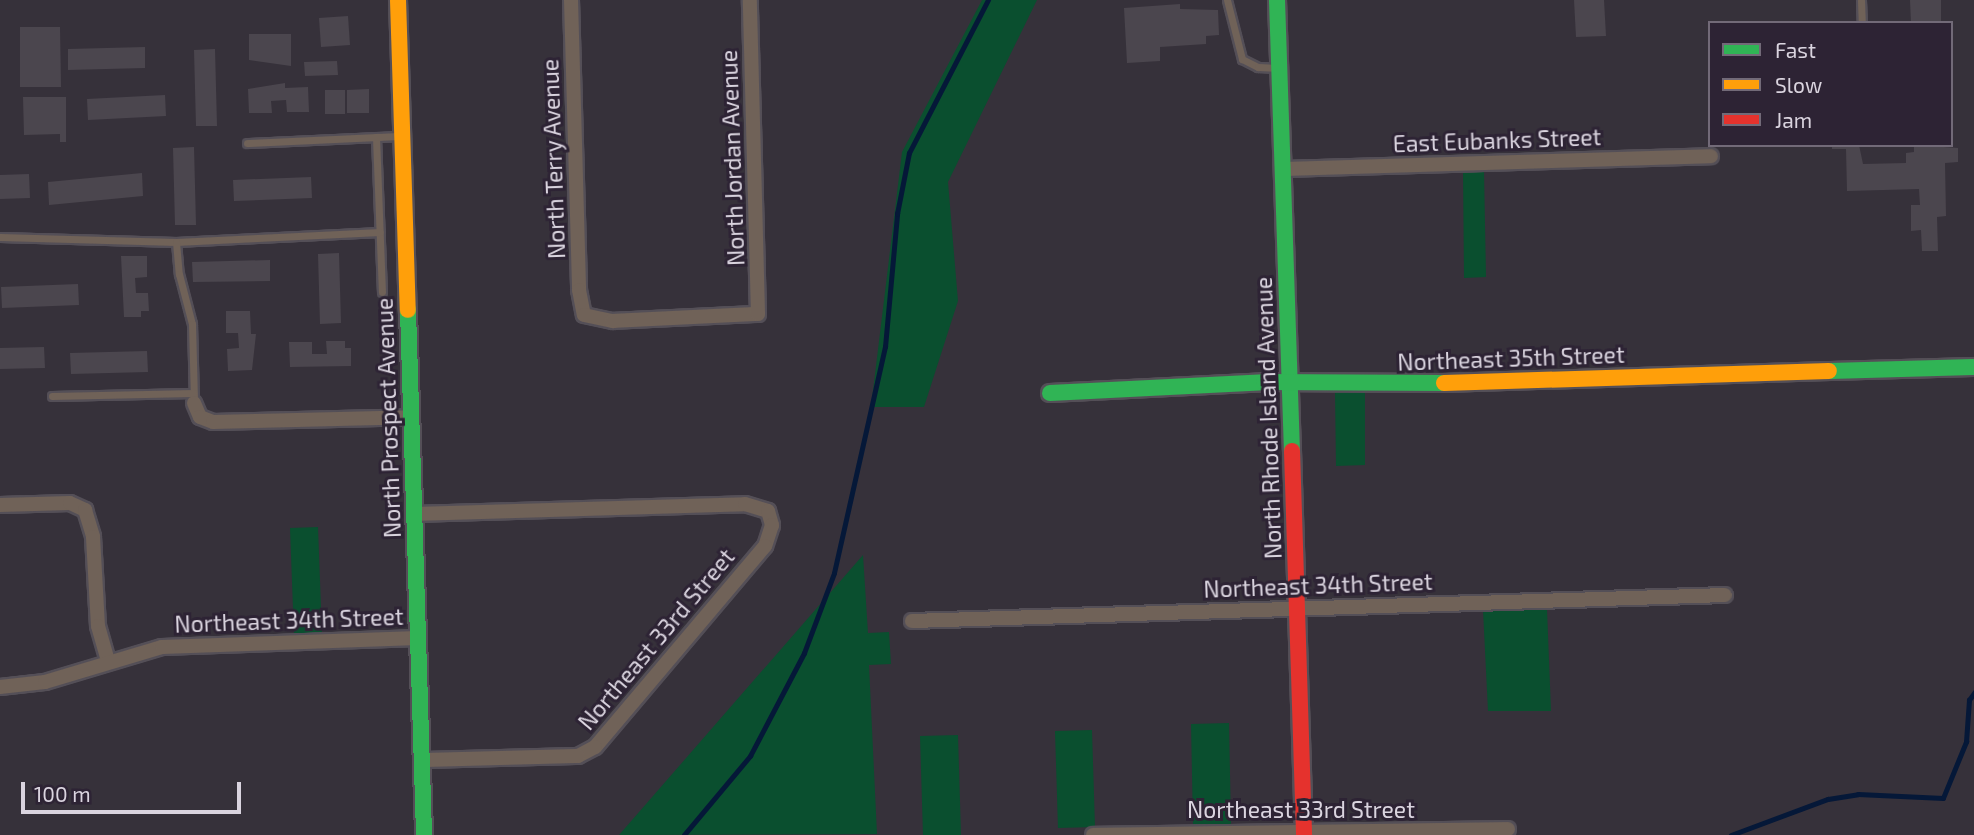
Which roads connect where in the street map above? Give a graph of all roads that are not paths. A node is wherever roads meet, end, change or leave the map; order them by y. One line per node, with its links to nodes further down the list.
1 (398, 0): 9 (street, North Prospect Avenue)
2 (571, 0): 18 (street, North Terry Avenue)
3 (750, 0): 18 (street, North Jordan Avenue)
4 (1227, 0): 8 (lane)
5 (1277, 0): 8 (street, North Rhode Island Avenue)
6 (1861, 0): 7 (lane)
7 (1862, 21)
8 (1280, 68): 13 (street, North Rhode Island Avenue)
9 (402, 136): 10 (lane); 24 (street, North Prospect Avenue)
10 (376, 137): 11 (lane); 14 (lane)
11 (247, 143)
12 (1711, 156): 13 (street, East Eubanks Street)
13 (1283, 169): 20 (street, North Rhode Island Avenue)
14 (380, 232): 16 (lane); 17 (lane)
15 (0, 237): 16 (lane)
16 (177, 242): 23 (lane)
17 (382, 292)
18 (758, 314)
19 (1974, 367): 20 (street, Northeast 35th Street)
20 (1290, 384): 21 (street, Northeast 35th Street); 28 (street, North Rhode Island Avenue)
21 (1050, 393)
22 (52, 397): 23 (lane)
23 (193, 398): 24 (street)
24 (411, 417): 26 (street, North Prospect Avenue)
25 (0, 505): 31 (street)
26 (414, 514): 30 (street, North Prospect Avenue); 33 (street, Northeast 33rd Street)
27 (1725, 595): 28 (street, Northeast 34th Street)
28 (1297, 608): 29 (street, Northeast 34th Street); 35 (street, North Rhode Island Avenue)
29 (912, 621)
30 (418, 638): 31 (street, Northeast 34th Street); 33 (street, North Prospect Avenue)
31 (108, 662): 32 (street, Northeast 34th Street)
32 (0, 687)
33 (422, 760): 36 (street, North Prospect Avenue)
34 (1508, 829): 35 (street, Northeast 33rd Street)
35 (1304, 833): 37 (street, Northeast 33rd Street)
36 (424, 835)
37 (1093, 835)

